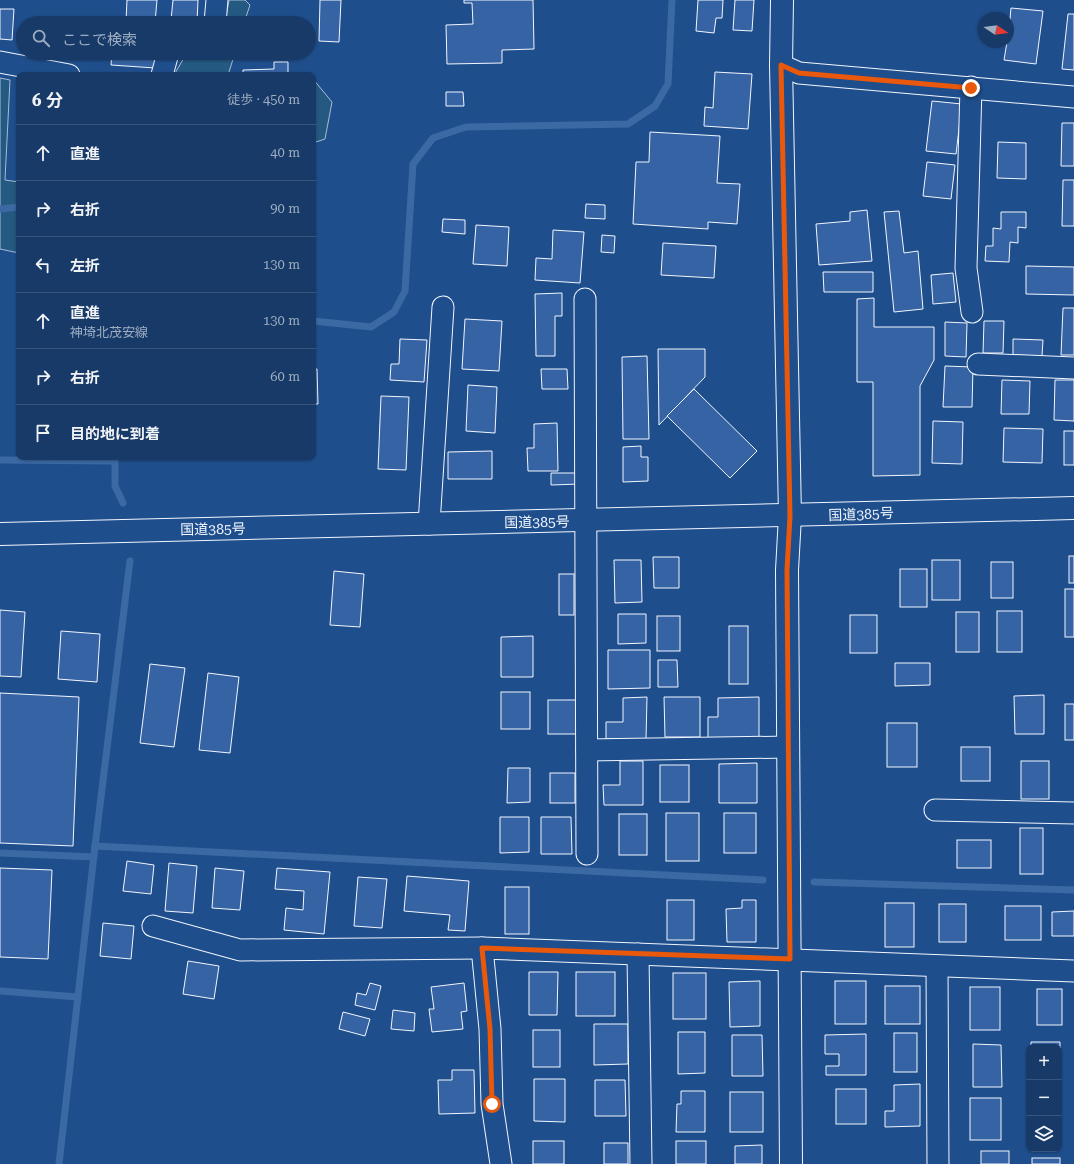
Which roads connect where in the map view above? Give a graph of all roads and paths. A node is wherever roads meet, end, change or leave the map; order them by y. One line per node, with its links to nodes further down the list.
1 (218, 0): 3 (street)
2 (782, 0): 6 (main road)
3 (216, 16)
4 (166, 60): 8 (street)
5 (0, 62): 7 (street)
6 (781, 65): 9 (street); 17 (main road)
7 (53, 72)
8 (163, 72)
9 (971, 88): 10 (street); 13 (street)
10 (1074, 97)
11 (585, 299): 18 (street)
12 (443, 307): 19 (street)
13 (972, 312)
14 (978, 364): 15 (street)
15 (1074, 368)
16 (1074, 508): 17 (main road, 国道385号)
17 (790, 516): 18 (main road, 国道385号); 21 (main road)
18 (587, 520): 19 (main road, 国道385号); 22 (street)
19 (429, 524): 20 (main road, 国道385号)
20 (0, 534)
21 (788, 747): 22 (street); 29 (main road)
22 (587, 750): 25 (street)
23 (935, 810): 24 (street)
24 (1074, 813)
25 (587, 854)
26 (153, 926): 27 (street)
27 (482, 948): 28 (street); 32 (street)
28 (638, 954): 29 (street); 33 (street)
29 (790, 959): 30 (street); 34 (main road)
30 (937, 966): 31 (street); 35 (street)
31 (1074, 971)
32 (501, 1164)
33 (641, 1164)
34 (792, 1164)
35 (938, 1164)

